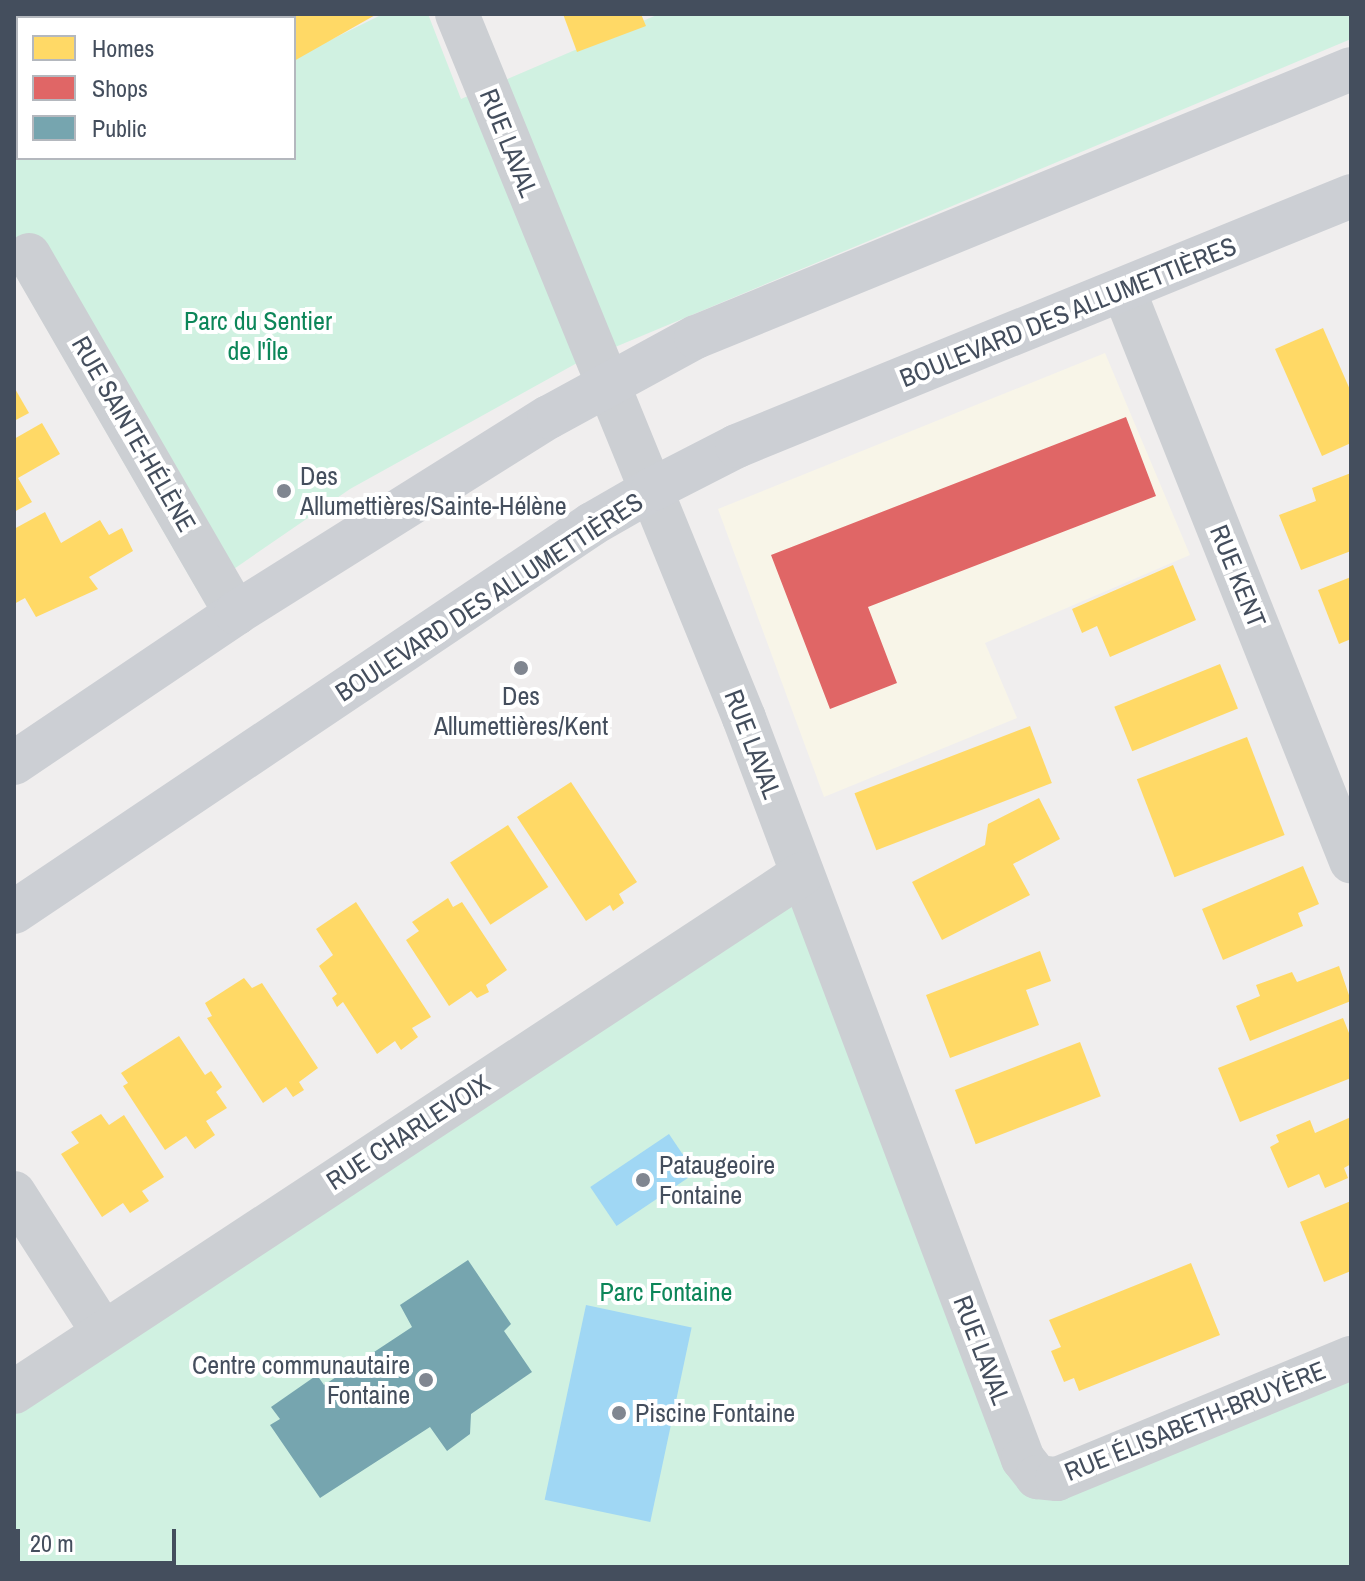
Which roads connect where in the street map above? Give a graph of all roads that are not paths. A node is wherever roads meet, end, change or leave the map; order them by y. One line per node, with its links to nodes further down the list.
1 (457, 14): 6 (street, RUE LAVAL)
2 (1351, 69): 6 (main road)
3 (1351, 196): 5 (main road, BOULEVARD DES ALLUMETTIÈRES)
4 (29, 255): 8 (street, RUE SAINTE-HÉLÈNE)
5 (1124, 291): 7 (main road, BOULEVARD DES ALLUMETTIÈRES); 10 (street, RUE KENT)
6 (610, 383): 7 (street, RUE LAVAL); 8 (main road)
7 (653, 489): 11 (street, RUE LAVAL); 12 (main road, BOULEVARD DES ALLUMETTIÈRES)
8 (236, 613): 9 (main road)
9 (14, 763)
10 (1351, 861)
11 (802, 874): 14 (street, RUE CHARLEVOIX); 17 (street, RUE LAVAL)
12 (14, 912)
13 (14, 1193): 14 (street)
14 (103, 1332): 16 (street, RUE CHARLEVOIX)
15 (1351, 1358): 17 (street, RUE ÉLISABETH-BRUYÈRE)
16 (14, 1392)
17 (1037, 1477)

